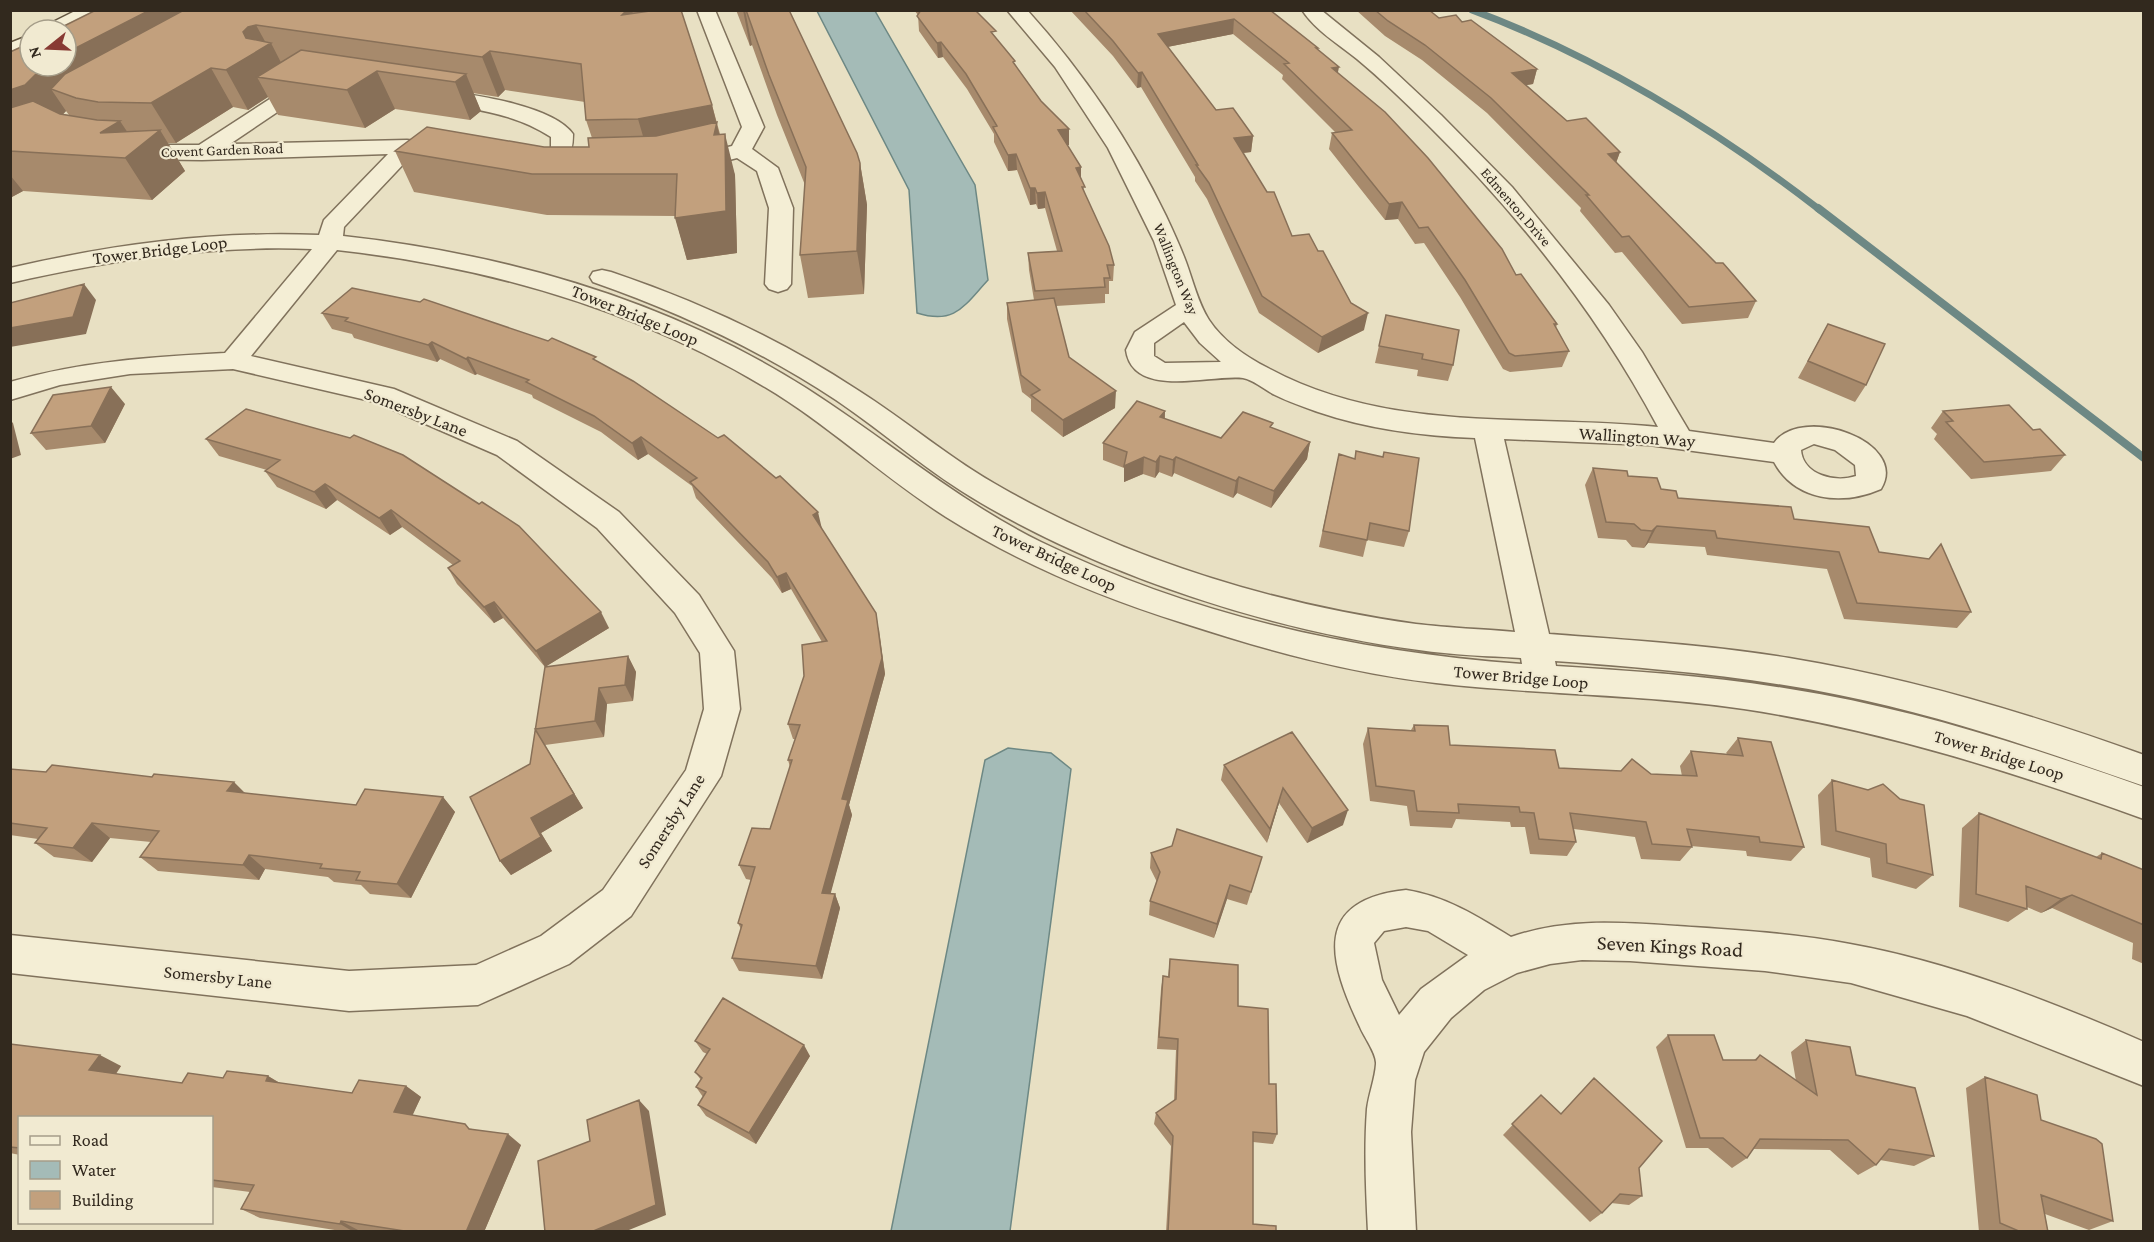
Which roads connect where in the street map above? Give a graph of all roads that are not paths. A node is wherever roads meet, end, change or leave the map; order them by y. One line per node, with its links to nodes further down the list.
1 (92, 10): 5 (street)
2 (706, 10): 6 (street)
3 (1016, 10): 21 (street, Wallington Way)
4 (1311, 10): 26 (street, Edmenton Drive)
5 (76, 18)
6 (714, 30): 7 (street); 12 (street)
7 (692, 33)
8 (285, 74): 14 (street)
9 (416, 93): 15 (street)
10 (407, 147): 13 (street, Covent Garden Road); 14 (street, Covent Garden Road); 17 (street)
11 (105, 149): 14 (street, Covent Garden Road)
12 (740, 151): 16 (street); 20 (street)
13 (470, 152)
14 (202, 153)
15 (578, 167)
16 (669, 168)
17 (331, 234): 18 (street, Tower Bridge Loop); 19 (street, Tower Bridge Loop); 22 (street); 28 (street, Tower Bridge Loop); 29 (street, Tower Bridge Loop)
18 (10, 262)
19 (10, 276)
20 (778, 284)
21 (1190, 307): 23 (street, Wallington Way); 23 (street)
22 (233, 361): 24 (street, Somersby Lane); 32 (street, Somersby Lane)
23 (1249, 370): 25 (street, Wallington Way)
24 (10, 391)
25 (1488, 430): 26 (street, Wallington Way); 28 (street)
26 (1679, 439): 27 (street, Wallington Way)
27 (1785, 454)
28 (1536, 646): 29 (street); 30 (street, Tower Bridge Loop)
29 (1542, 679): 31 (street, Tower Bridge Loop)
30 (2144, 771)
31 (2144, 803)
32 (10, 954)
33 (1507, 957): 34 (street, Seven Kings Road); 34 (street); 35 (street, Seven Kings Road)
34 (1400, 1063): 36 (street, Seven Kings Road)
35 (2144, 1064)
36 (1392, 1232)

